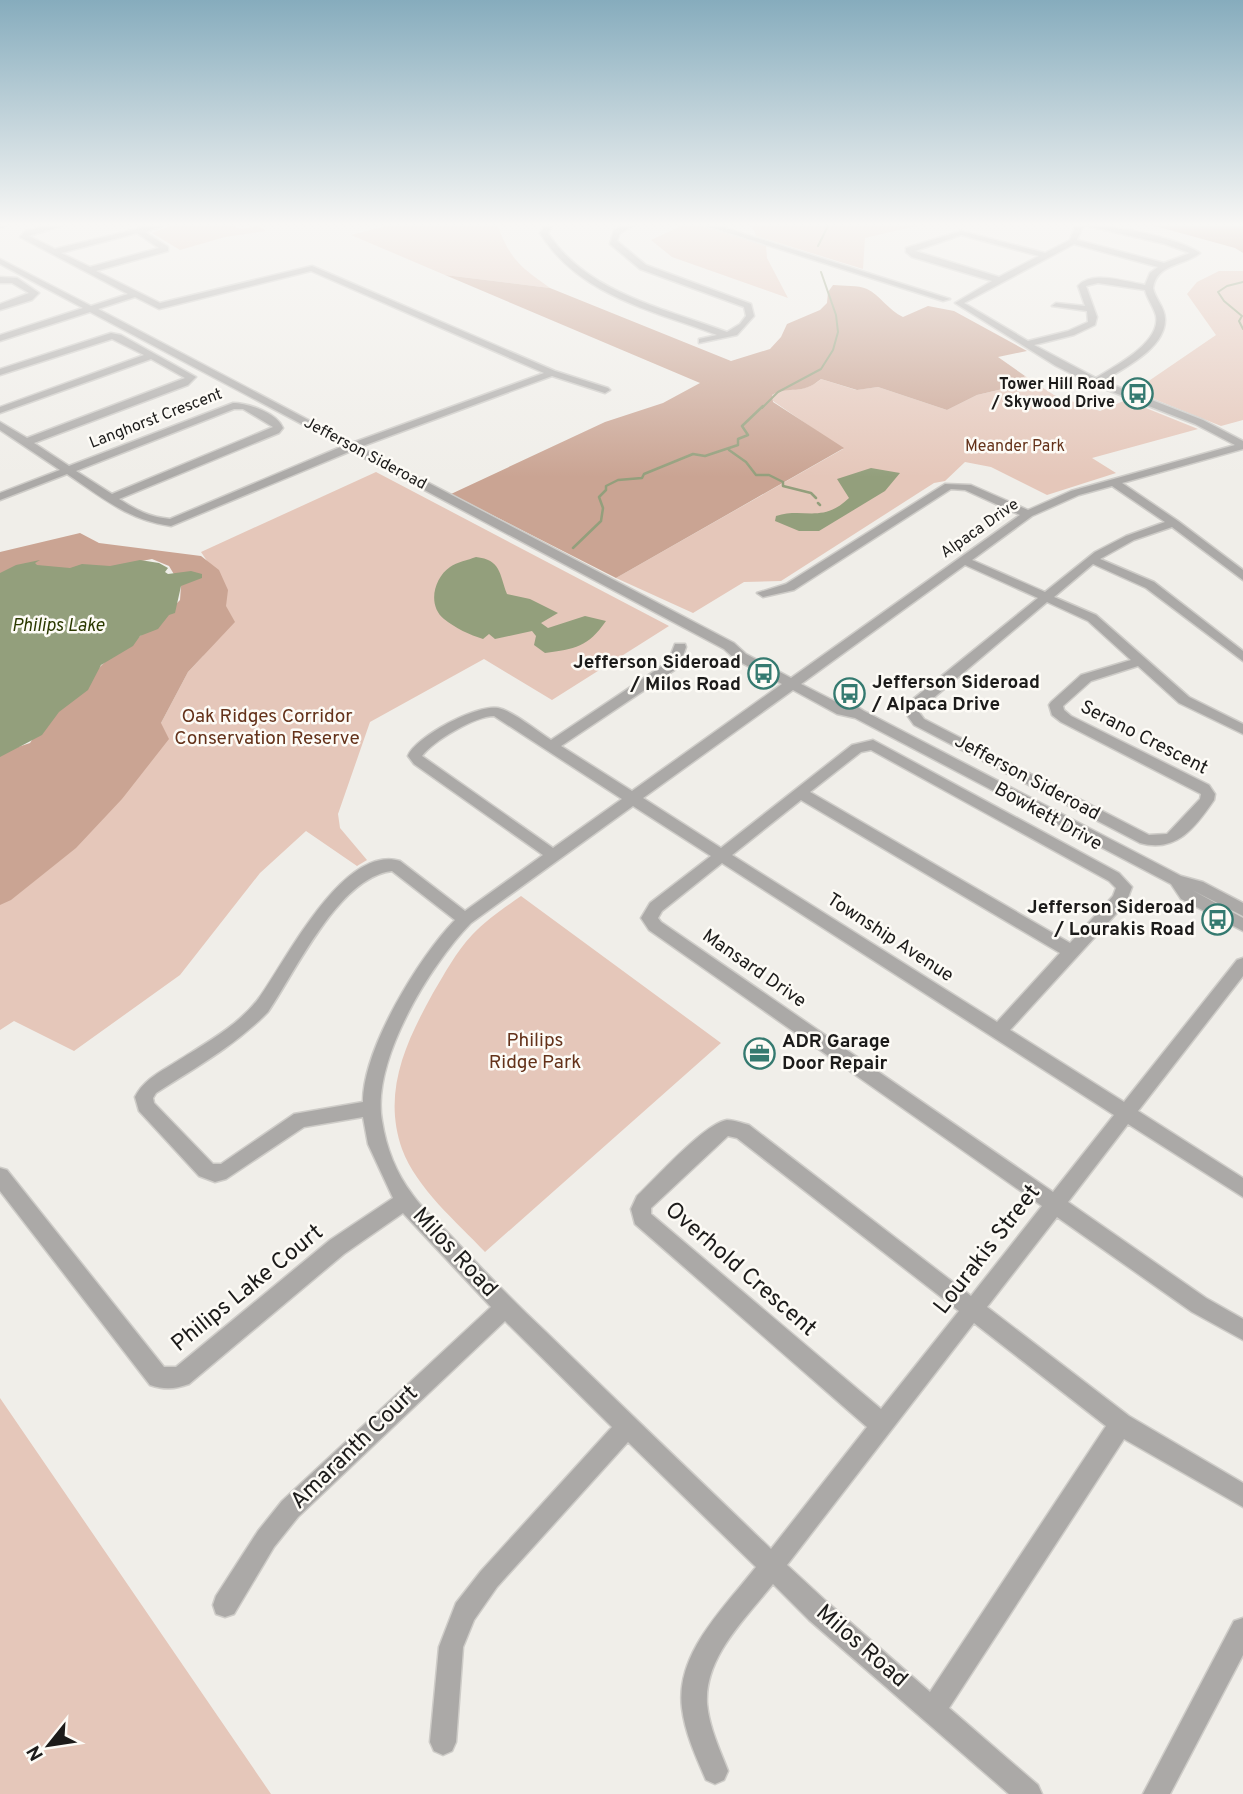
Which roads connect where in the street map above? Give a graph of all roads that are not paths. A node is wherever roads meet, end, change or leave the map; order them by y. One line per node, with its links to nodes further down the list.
1 (1090, 309): 12 (street)
2 (87, 310): 10 (street)
3 (90, 310): 22 (street, Jefferson Sideroad)
4 (405, 310): 15 (street)
5 (661, 310): 9 (street)
6 (749, 310): 9 (street)
7 (968, 310): 12 (street)
8 (1156, 310): 16 (street)
9 (726, 335): 11 (street)
10 (0, 338)
11 (702, 341)
12 (1027, 344): 16 (street)
13 (152, 355): 14 (street); 18 (street); 20 (street)
14 (0, 372)
15 (552, 373): 17 (street); 22 (street)
16 (1095, 382): 21 (street)
17 (605, 390)
18 (0, 410)
19 (0, 425): 20 (street)
20 (26, 442): 23 (street)
21 (1243, 446): 24 (street, Alpaca Drive)
22 (351, 447): 26 (street); 37 (street, Jefferson Sideroad)
23 (69, 470): 25 (street); 26 (street); 26 (street, Langhorst Crescent)
24 (1113, 482): 27 (street, Alpaca Drive); 28 (street)
25 (0, 497)
26 (111, 498)
27 (1028, 514): 29 (street, Alpaca Drive); 32 (street)
28 (1174, 523): 30 (street); 31 (street)
29 (963, 560): 33 (street); 37 (street, Alpaca Drive)
30 (1093, 560): 33 (street); 35 (street)
31 (1243, 576)
32 (763, 593)
33 (1046, 596): 36 (street); 36 (street, Serano Crescent)
34 (680, 648): 39 (street)
35 (1243, 657)
36 (1140, 661): 38 (street)
37 (796, 681): 41 (street, Milos Road); 44 (street, Jefferson Sideroad)
38 (1243, 730)
39 (551, 746): 41 (street, Township Avenue); 42 (street, Township Avenue)
40 (800, 793): 43 (street, Bowkett Drive); 48 (street); 48 (street, Bowkett Drive)
41 (632, 798): 42 (street, Milos Road); 43 (street, Township Avenue)
42 (554, 855): 46 (street, Milos Road)
43 (721, 855): 50 (street, Township Avenue); 56 (street, Mansard Drive)
44 (1176, 880): 45 (street, Jefferson Sideroad); 47 (street, Jefferson Sideroad)
45 (1243, 910)
46 (465, 919): 51 (street, Milos Road); 51 (street)
47 (1243, 925)
48 (1072, 952): 50 (street, Bowkett Drive)
49 (1243, 964): 52 (street, Lourakis Street)
50 (998, 1032): 52 (street, Township Avenue)
51 (370, 1108): 55 (street, Milos Road)
52 (1125, 1113): 54 (street, Township Avenue); 56 (street, Lourakis Street)
53 (0, 1176): 55 (street, Philips Lake Court)
54 (1243, 1188)
55 (405, 1201): 57 (street, Milos Road)
56 (1054, 1204): 58 (street, Lourakis Street); 59 (street)
57 (505, 1307): 62 (street, Milos Road); 65 (street, Amaranth Court)
58 (973, 1309): 60 (street, Lourakis Street); 60 (street, Overhold Crescent); 61 (street, Overhold Crescent)
59 (1243, 1329)
60 (881, 1424): 64 (street, Lourakis Street)
61 (1121, 1424): 63 (street, Overhold Crescent); 67 (street)
62 (627, 1427): 64 (street, Milos Road); 68 (street)
63 (1243, 1496)
64 (771, 1566): 67 (street, Milos Road); 69 (street, Lourakis Street)
65 (225, 1605)
66 (1243, 1630): 71 (street)
67 (934, 1709): 70 (street, Milos Road)
68 (443, 1742)
69 (715, 1771)
70 (1030, 1794)
71 (1156, 1794)

